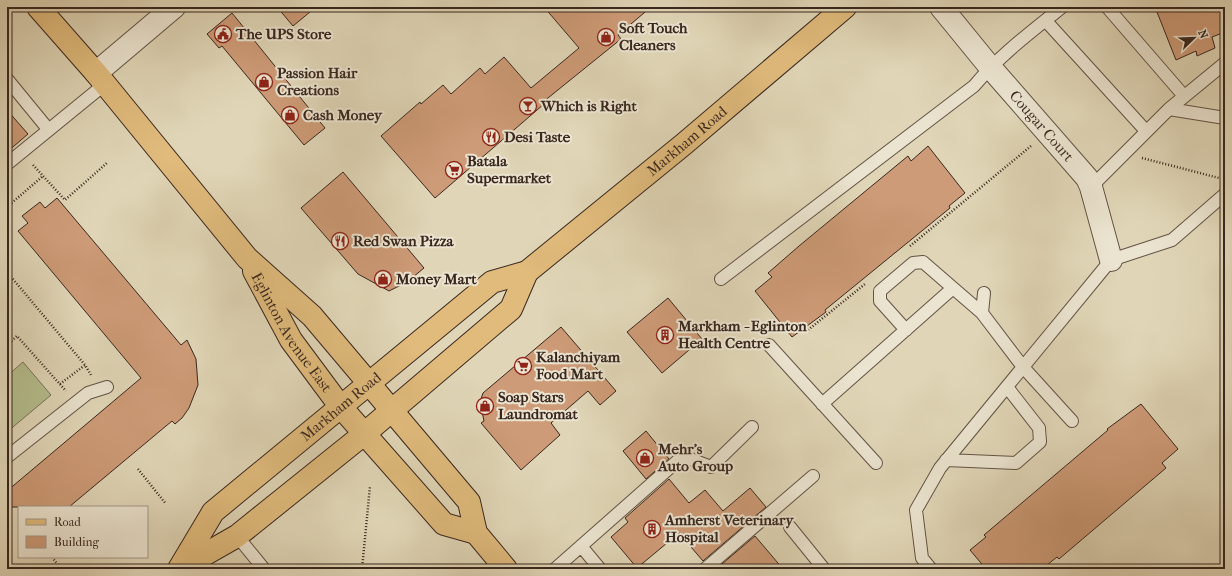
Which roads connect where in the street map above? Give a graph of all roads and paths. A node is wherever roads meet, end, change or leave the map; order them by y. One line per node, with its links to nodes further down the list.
1 (38, 7): 10 (main road, Eglinton Avenue East)
2 (174, 7): 10 (street)
3 (845, 7): 31 (main road, Markham Road)
4 (941, 7): 9 (street, Cougar Court)
5 (1062, 7): 7 (lane)
6 (1107, 7): 12 (lane)
7 (1046, 20): 9 (lane); 16 (lane)
8 (1225, 63): 12 (lane)
9 (990, 66): 17 (street, Cougar Court); 32 (lane)
10 (101, 78): 15 (lane); 28 (main road, Eglinton Avenue East)
11 (7, 79): 15 (lane)
12 (1184, 96): 13 (lane)
13 (1169, 109): 14 (lane); 16 (lane)
14 (1225, 118)
15 (48, 129): 18 (lane)
16 (1146, 131): 19 (lane)
17 (1048, 132): 24 (street, Cougar Court); 27 (path)
18 (21, 152): 21 (lane); 22 (path)
19 (1124, 154): 23 (path); 24 (lane)
20 (108, 162): 22 (path)
21 (7, 164)
22 (43, 176): 26 (path)
23 (1225, 180)
24 (1091, 187): 29 (street, Cougar Court)
25 (1225, 194): 29 (lane)
26 (7, 207)
27 (906, 250)
28 (247, 258): 43 (main road, Eglinton Avenue East); 49 (main road, Eglinton Avenue East)
29 (1111, 260): 42 (lane)
30 (7, 272): 41 (path)
31 (527, 272): 43 (main road, Markham Road); 50 (main road, Markham Road)
32 (720, 279)
33 (869, 280): 37 (path)
34 (953, 288): 36 (lane); 38 (lane); 38 (lane)
35 (984, 293): 36 (lane)
36 (982, 313): 42 (lane)
37 (808, 330)
38 (906, 330): 48 (lane)
39 (7, 345): 44 (path)
40 (768, 345): 48 (lane)
41 (85, 365): 44 (path); 46 (path)
42 (1023, 366): 45 (lane); 51 (lane)
43 (369, 383): 49 (main road, Markham Road); 50 (main road, Eglinton Avenue East)
44 (60, 384): 47 (path)
45 (1007, 387): 55 (lane); 55 (lane)
46 (103, 389): 47 (lane)
47 (76, 402): 54 (lane)
48 (822, 404): 56 (lane)
49 (340, 406): 53 (main road, Eglinton Avenue East); 67 (main road, Markham Road)
50 (392, 410): 53 (main road, Markham Road); 62 (main road, Eglinton Avenue East)
51 (1072, 421)
52 (752, 427): 64 (lane)
53 (364, 434): 62 (main road, Eglinton Avenue East); 63 (main road, Markham Road)
54 (7, 457)
55 (946, 460): 75 (lane)
56 (876, 463)
57 (138, 469): 60 (path)
58 (813, 476): 73 (lane)
59 (370, 486): 69 (path)
60 (166, 504)
61 (790, 527): 74 (lane)
62 (476, 532): 70 (main road, Eglinton Avenue East)
63 (237, 536): 67 (main road, Markham Road); 68 (lane)
64 (581, 546): 71 (lane); 72 (lane)
65 (53, 558): 66 (path)
66 (61, 569)
67 (180, 569)
68 (264, 569)
69 (362, 569)
70 (506, 569)
71 (555, 569)
72 (600, 569)
73 (705, 569)
74 (824, 569)
75 (931, 569)

